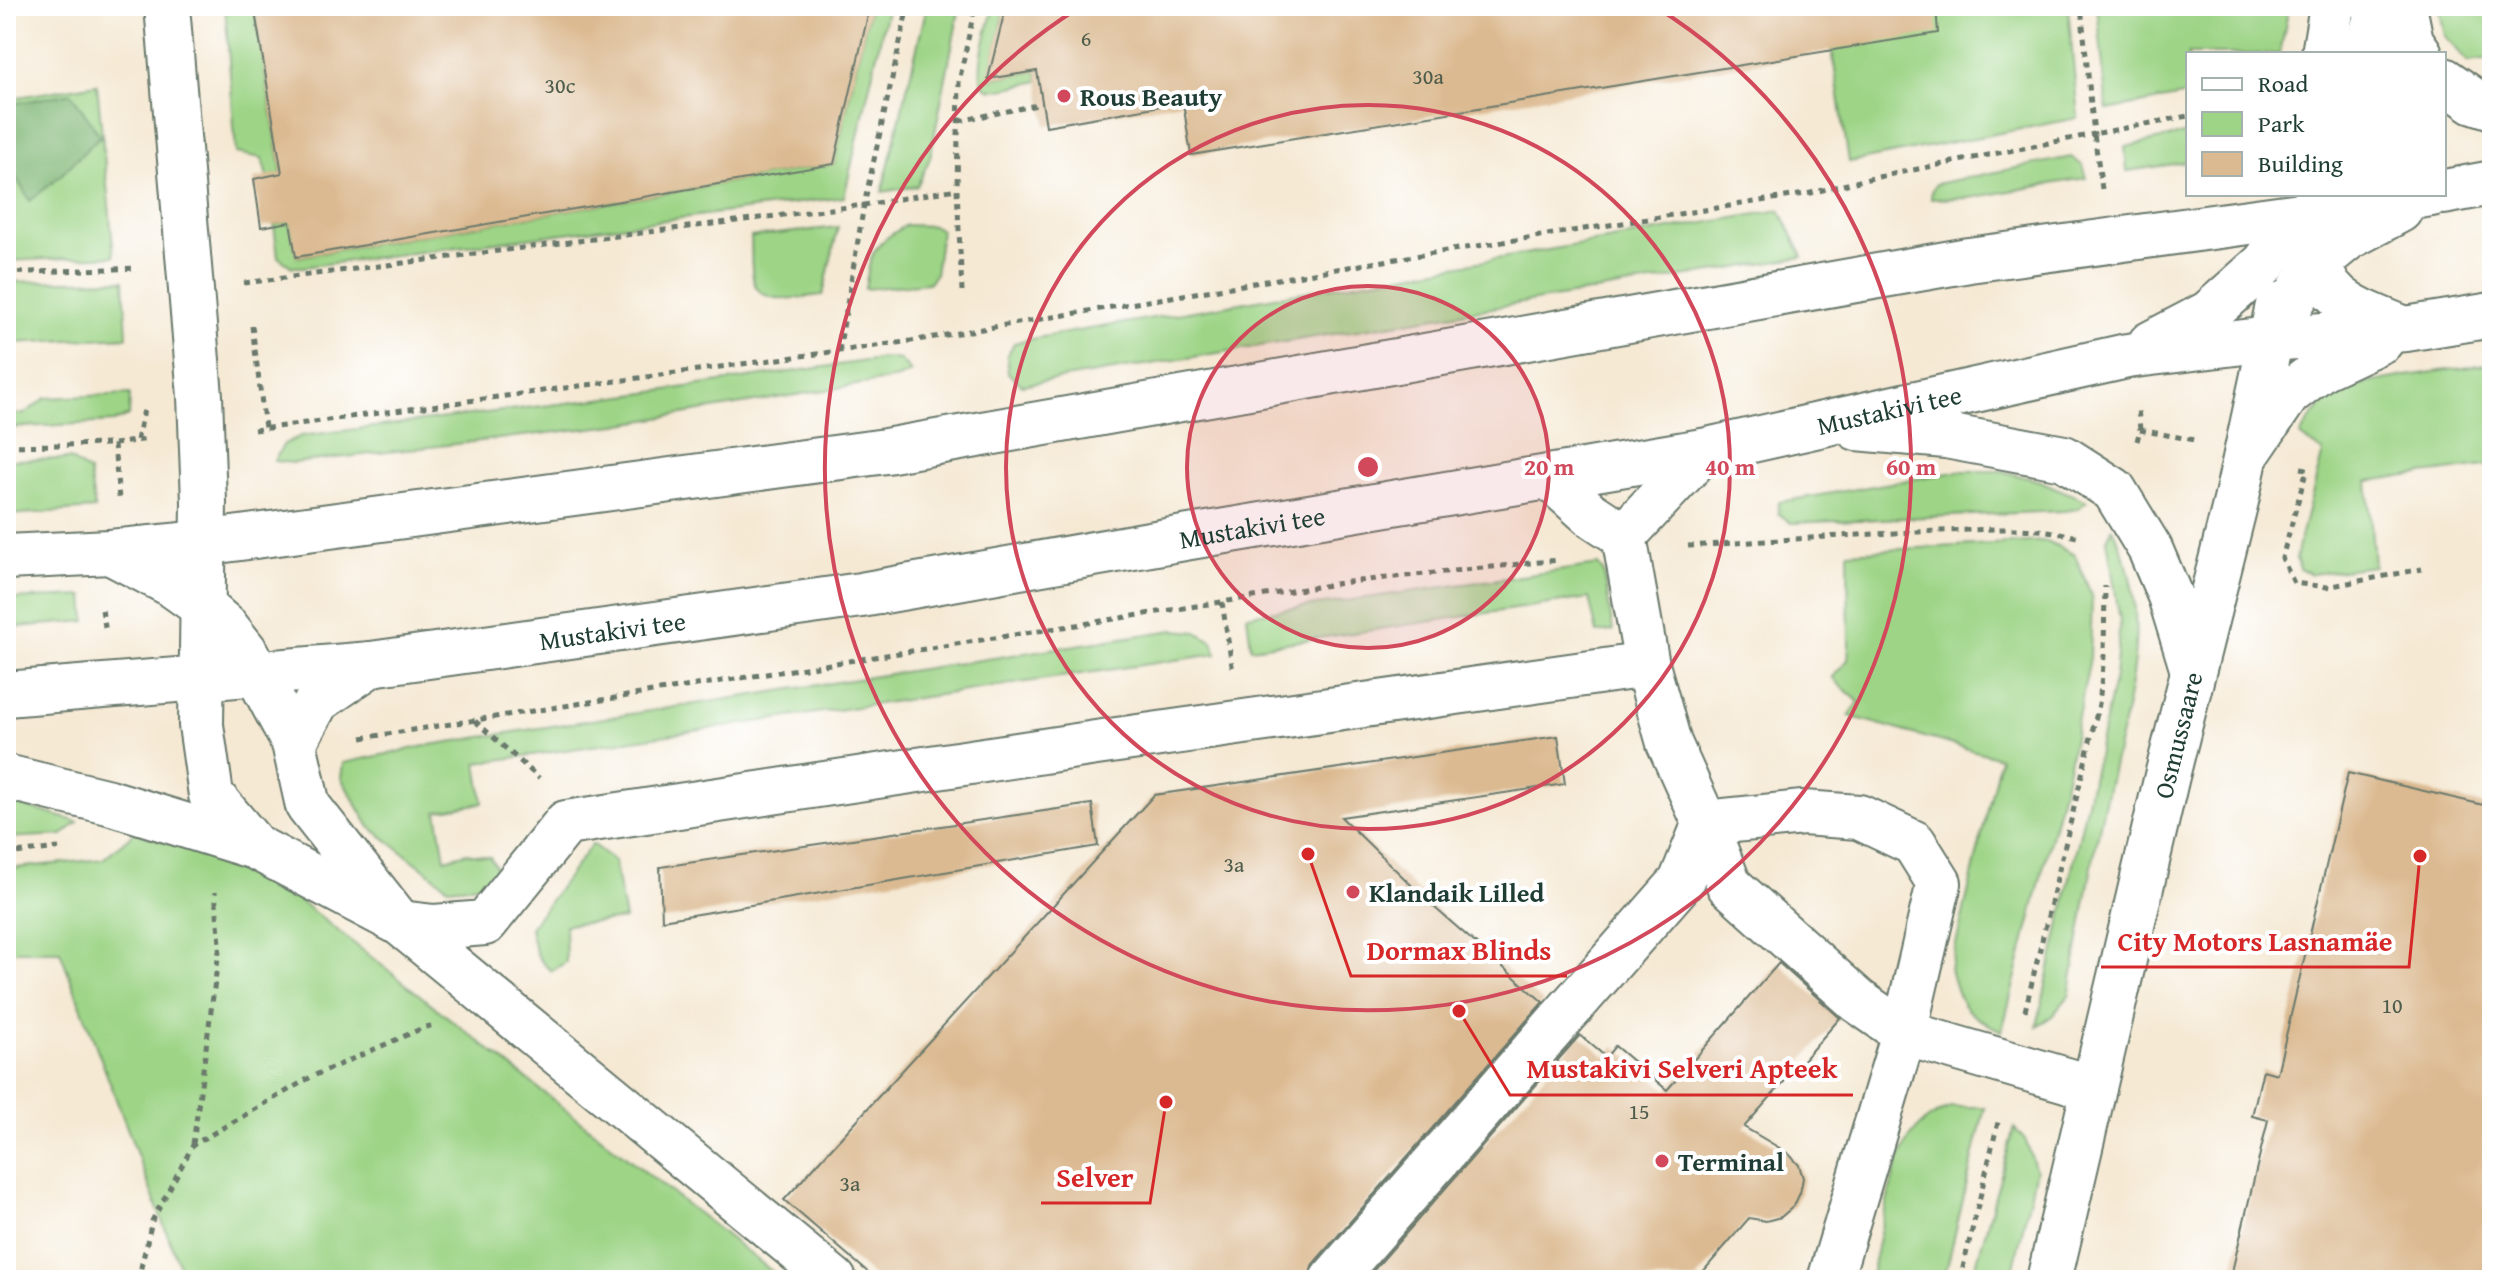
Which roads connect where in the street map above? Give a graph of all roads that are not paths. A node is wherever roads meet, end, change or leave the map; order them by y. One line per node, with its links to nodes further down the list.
1 (167, 6): 26 (main road)
2 (2332, 6): 5 (main road)
3 (2379, 6): 6 (main road)
4 (2404, 6): 7 (main road)
5 (2324, 52)
6 (2367, 52)
7 (2419, 52)
8 (2446, 81): 9 (main road)
9 (2492, 107)
10 (2492, 183): 11 (main road)
11 (2446, 192)
12 (2225, 196): 16 (main road)
13 (2395, 196): 15 (main road)
14 (2427, 196): 17 (main road)
15 (2306, 201): 16 (main road); 17 (main road); 20 (main road, Osmussaare); 21 (main road)
16 (2110, 241): 26 (main road)
17 (2316, 264): 19 (main road); 20 (main road)
18 (2492, 315): 19 (main road, Mustakivi tee)
19 (2406, 329): 20 (main road, Mustakivi tee); 24 (main road)
20 (2269, 339): 21 (main road, Mustakivi tee); 24 (main road, Osmussaare)
21 (2127, 356): 22 (main road, Mustakivi tee)
22 (1819, 424): 23 (main road, Mustakivi tee); 33 (main road)
23 (1703, 451): 25 (main road, Mustakivi tee); 27 (main road)
24 (2247, 454): 33 (main road, Osmussaare)
25 (1550, 478): 27 (main road); 31 (main road, Mustakivi tee)
26 (203, 543): 28 (main road); 30 (main road)
27 (1625, 544): 32 (main road)
28 (110, 552): 29 (main road); 30 (main road)
29 (6, 557)
30 (202, 606): 34 (main road); 35 (main road)
31 (371, 664): 34 (main road, Mustakivi tee); 37 (main road)
32 (1647, 665): 39 (main road); 41 (main road)
33 (2193, 671): 43 (main road, Osmussaare)
34 (256, 673): 35 (main road, Mustakivi tee); 37 (main road)
35 (201, 678): 36 (main road, Mustakivi tee); 40 (main road)
36 (6, 694)
37 (294, 743): 41 (main road)
38 (6, 777): 40 (main road)
39 (1705, 823): 42 (main road); 42 (main road); 46 (main road)
40 (255, 847): 41 (main road)
41 (400, 923): 45 (main road)
42 (1904, 1033): 43 (main road); 44 (main road)
43 (2094, 1088): 47 (main road, Osmussaare)
44 (1827, 1273)
45 (834, 1280)
46 (1332, 1280)
47 (2049, 1280)

